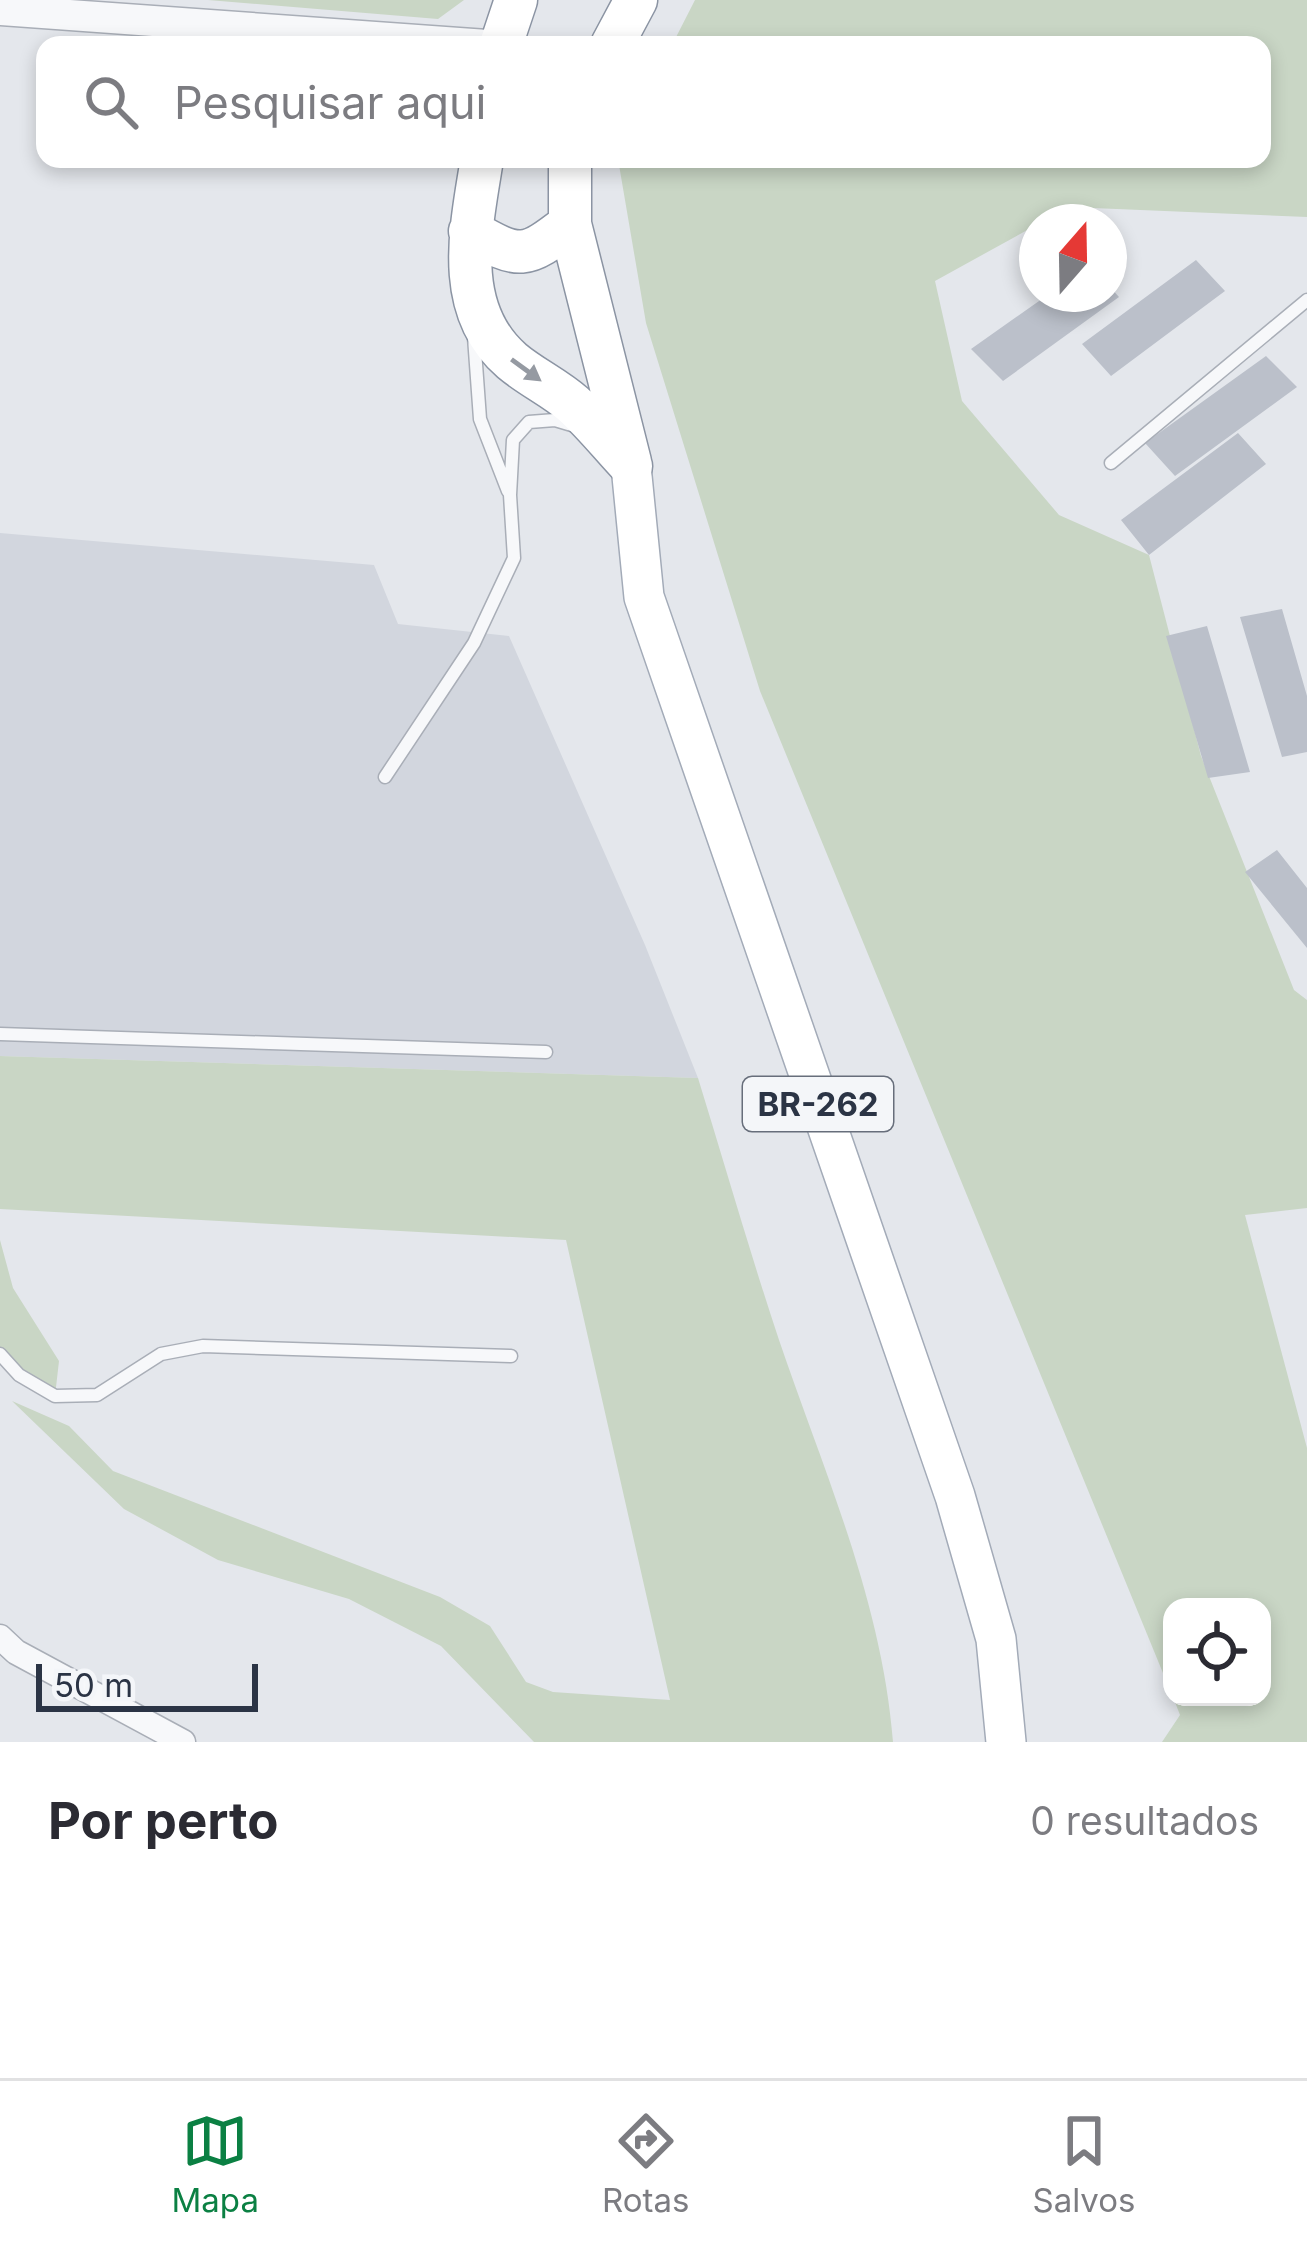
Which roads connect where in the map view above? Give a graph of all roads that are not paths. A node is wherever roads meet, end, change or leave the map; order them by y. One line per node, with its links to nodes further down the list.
1 (516, 0): 5 (highway)
2 (636, 0): 6 (highway)
3 (0, 10): 4 (street)
4 (362, 36)
5 (504, 36)
6 (617, 36)
7 (480, 168): 10 (highway)
8 (571, 168): 9 (highway, BR-262)
9 (570, 224): 10 (highway); 15 (highway, BR-262)
10 (470, 231): 11 (highway)
11 (471, 294): 13 (highway, one-way to 13); 16 (lane)
12 (1307, 300): 14 (lane)
13 (600, 433): 15 (highway); 16 (lane)
14 (1111, 463)
15 (631, 466): 24 (main road, BR-262)
16 (510, 495): 17 (lane)
17 (386, 777)
18 (0, 1034): 19 (lane)
19 (546, 1052)
20 (0, 1354): 21 (lane)
21 (511, 1357)
22 (0, 1637): 23 (street)
23 (183, 1742)
24 (1006, 1742)

